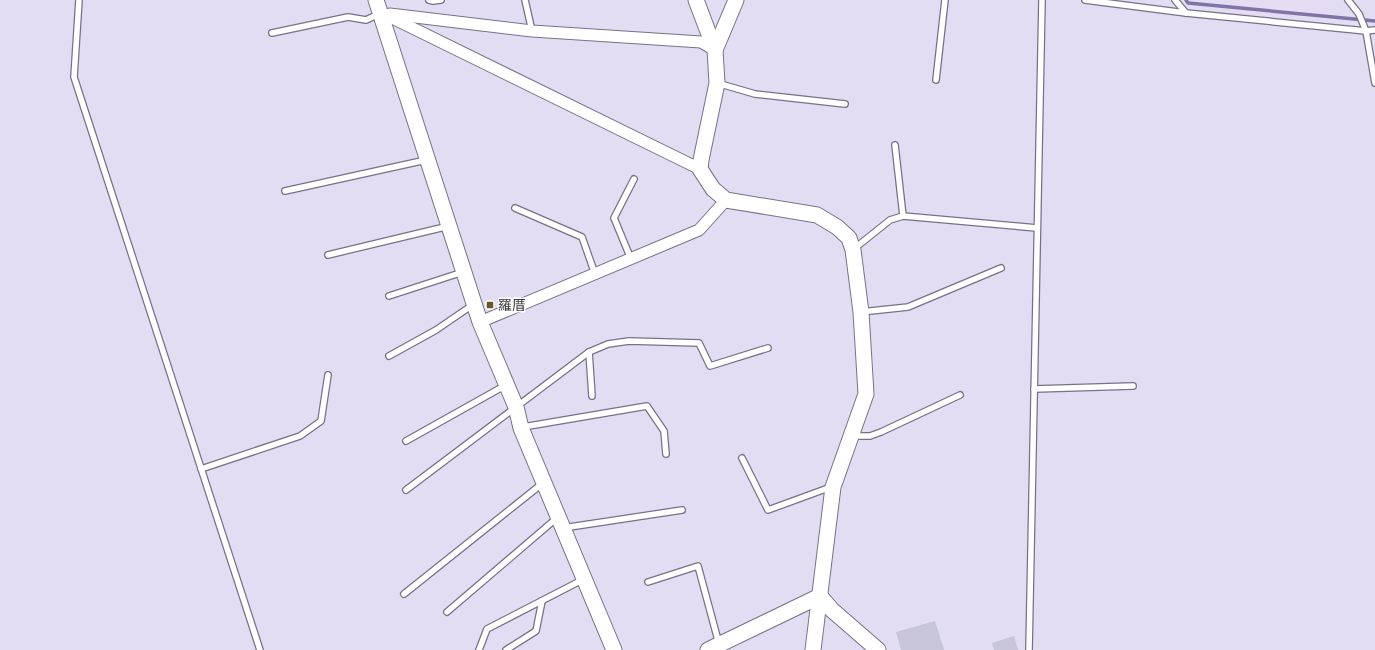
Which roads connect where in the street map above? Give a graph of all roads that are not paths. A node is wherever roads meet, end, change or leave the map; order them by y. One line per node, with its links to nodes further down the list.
1 (79, 0): 58 (lane)
2 (429, 0): 3 (lane)
3 (441, 0)
4 (525, 0): 15 (lane)
5 (696, 0): 18 (street)
6 (736, 0): 18 (street)
7 (945, 0): 19 (lane)
8 (1042, 0): 32 (lane)
9 (1086, 0): 13 (lane)
10 (1175, 0): 13 (lane)
11 (1348, 0): 16 (lane)
12 (379, 7): 15 (street); 17 (lane); 24 (street); 25 (street)
13 (1186, 14): 16 (lane)
14 (1375, 30): 16 (lane)
15 (532, 31): 18 (street)
16 (1366, 31): 21 (lane)
17 (272, 33)
18 (715, 50): 20 (street)
19 (936, 80)
20 (717, 83): 22 (lane); 25 (street)
21 (1375, 83)
22 (845, 104)
23 (895, 146): 30 (lane)
24 (428, 160): 27 (lane); 31 (street)
25 (700, 169): 28 (street)
26 (634, 179): 35 (lane)
27 (285, 191)
28 (726, 200): 33 (street); 35 (street)
29 (515, 208): 38 (lane)
30 (903, 216): 32 (lane); 33 (lane)
31 (449, 226): 34 (lane); 37 (street)
32 (1037, 228): 49 (lane)
33 (853, 250): 41 (street)
34 (328, 255)
35 (631, 259): 38 (street)
36 (1001, 268): 41 (lane)
37 (464, 272): 39 (lane); 40 (street)
38 (595, 274): 42 (street)
39 (389, 296)
40 (474, 304): 42 (street); 45 (lane)
41 (861, 312): 54 (street)
42 (480, 322): 47 (street)
43 (768, 348): 44 (lane)
44 (589, 352): 51 (lane); 52 (lane)
45 (389, 356)
46 (328, 375): 58 (lane)
47 (506, 385): 52 (street); 55 (lane)
48 (1133, 386): 49 (lane)
49 (1034, 389): 77 (lane)
50 (960, 395): 54 (lane)
51 (592, 396)
52 (516, 407): 53 (street); 61 (lane)
53 (521, 428): 56 (lane); 59 (street)
54 (851, 436): 60 (street)
55 (406, 441)
56 (666, 454)
57 (742, 458): 60 (lane)
58 (201, 469): 71 (lane)
59 (544, 483): 63 (street); 66 (lane)
60 (833, 487): 67 (street)
61 (406, 490)
62 (682, 510): 63 (lane)
63 (561, 523): 64 (street); 69 (lane)
64 (584, 578): 68 (lane); 74 (street)
65 (648, 582): 70 (lane)
66 (404, 594)
67 (820, 596): 70 (street); 75 (street); 76 (street)
68 (542, 601): 72 (lane); 73 (lane)
69 (447, 612)
70 (714, 647)
71 (260, 650)
72 (479, 650)
73 (506, 650)
74 (614, 650)
75 (813, 650)
76 (878, 650)
77 (1029, 650)

